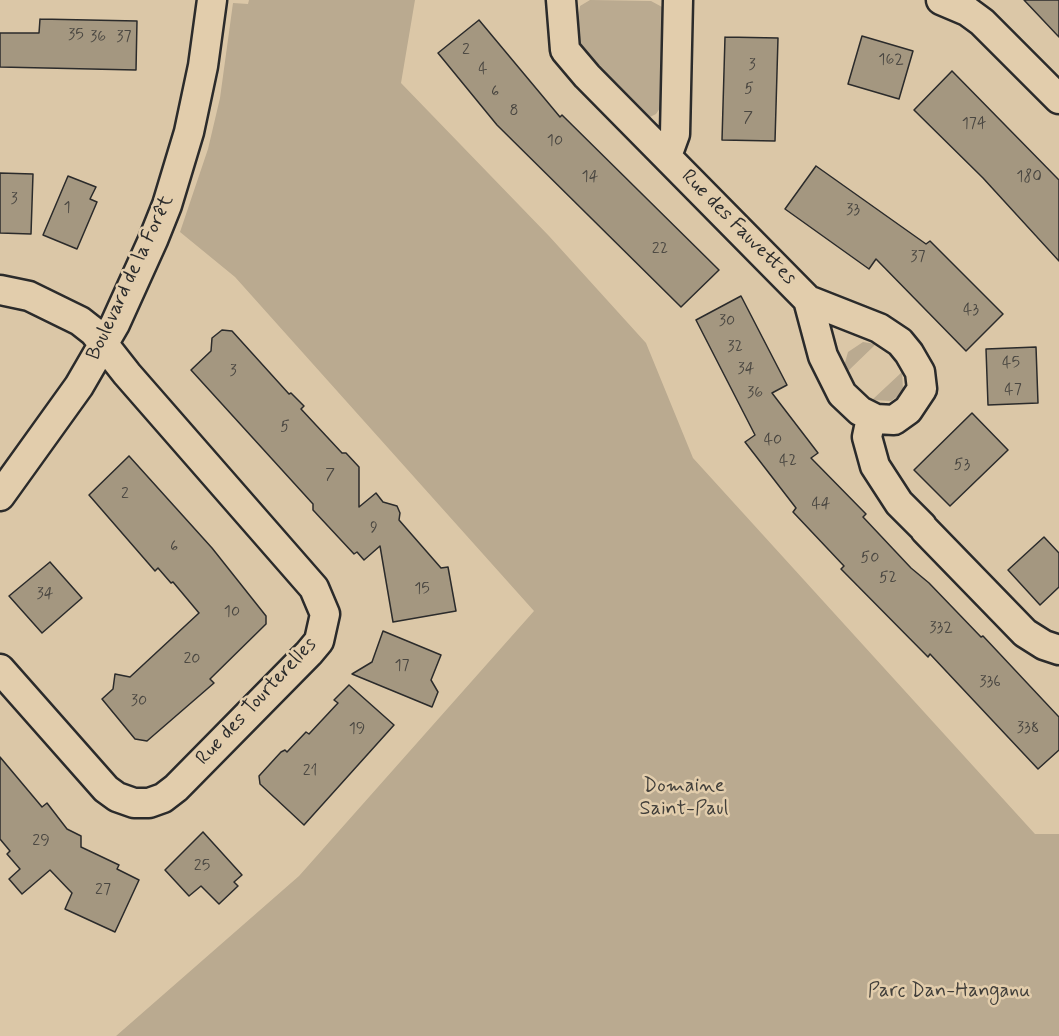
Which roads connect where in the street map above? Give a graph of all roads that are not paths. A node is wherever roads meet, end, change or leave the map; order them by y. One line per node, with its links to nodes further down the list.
1 (212, 0): 9 (street, Boulevard de la Forêt)
2 (561, 0): 6 (street, Rue des Fauvettes)
3 (678, 0): 6 (street, Rue des Fauvettes)
4 (954, 2): 5 (street)
5 (1059, 99)
6 (667, 156): 8 (street, Rue des Fauvettes)
7 (0, 290): 9 (street, Rue des Tourterelles)
8 (808, 300): 10 (street, Rue des Fauvettes); 10 (street, Rue des Fauvettes)
9 (103, 345): 11 (street, Boulevard de la Forêt); 13 (street, Rue des Tourterelles)
10 (871, 418): 12 (street)
11 (0, 496)
12 (1059, 650)
13 (0, 669)

